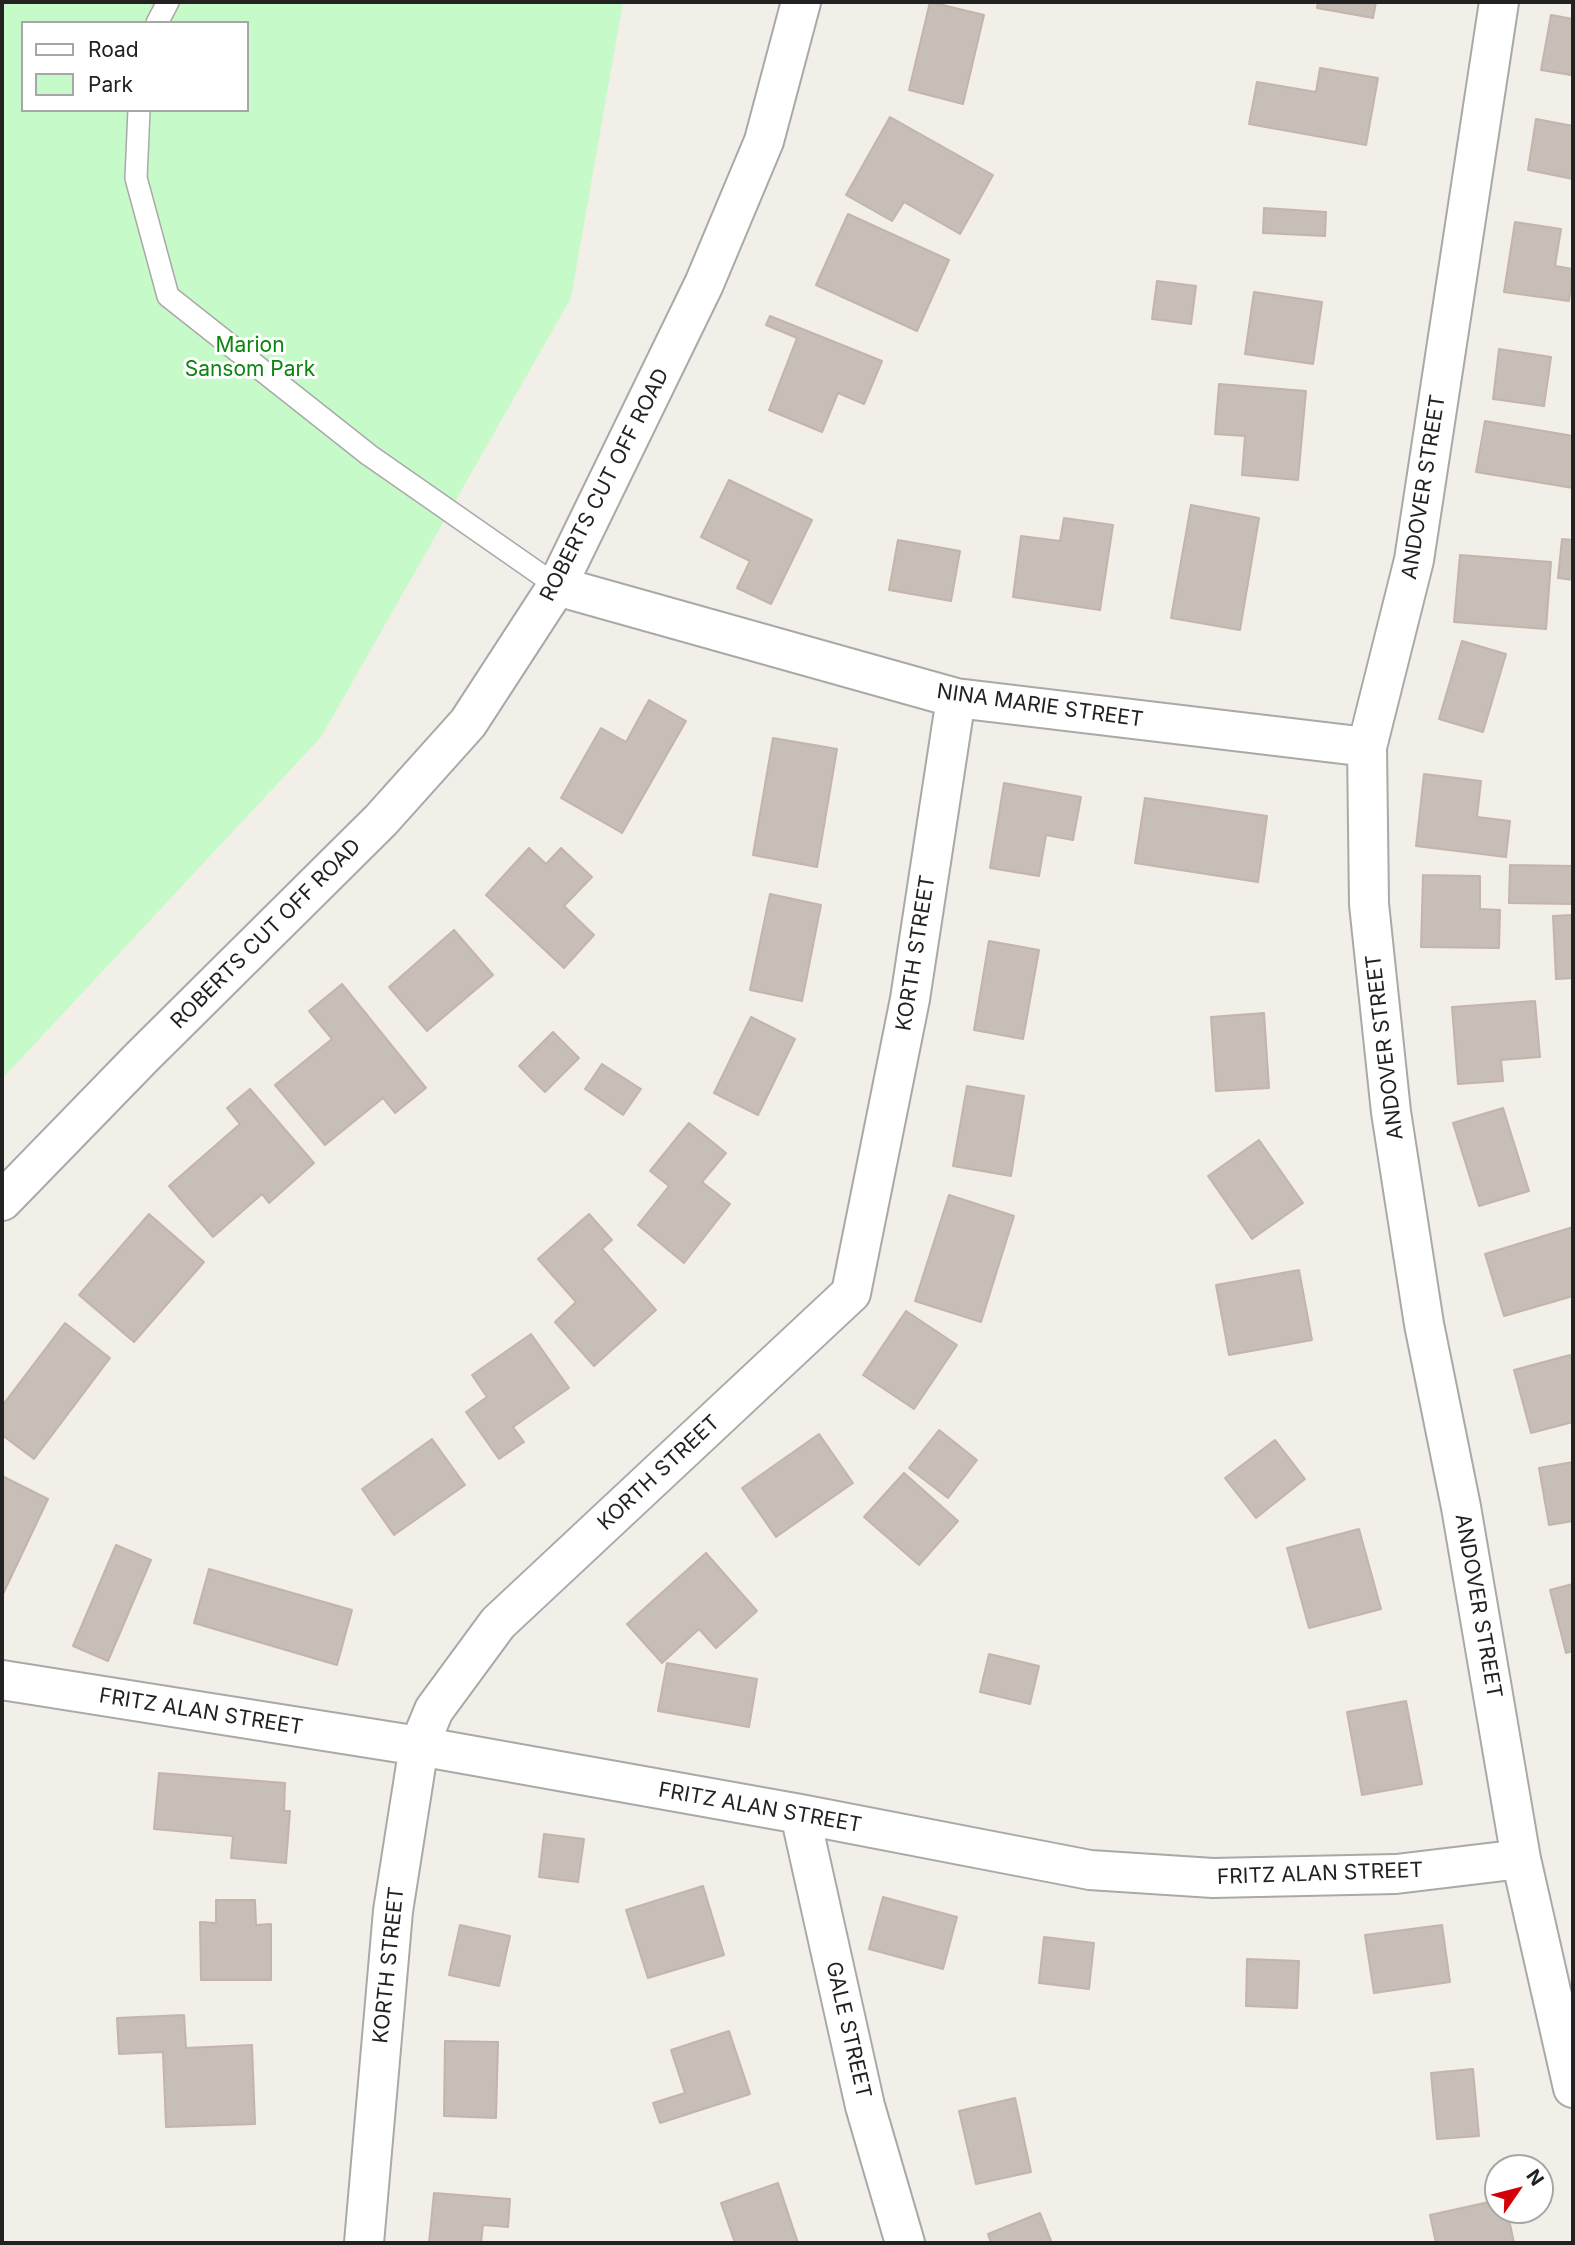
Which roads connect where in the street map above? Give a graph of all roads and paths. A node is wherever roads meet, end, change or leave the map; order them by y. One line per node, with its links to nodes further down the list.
1 (168, 2): 4 (lane)
2 (801, 2): 6 (street, ROBERTS CUT OFF ROAD)
3 (1499, 2): 8 (street, ANDOVER STREET)
4 (158, 21)
5 (139, 112): 6 (lane)
6 (557, 586): 7 (street, NINA MARIE STREET); 9 (street, ROBERTS CUT OFF ROAD)
7 (956, 698): 8 (street, NINA MARIE STREET); 11 (street, KORTH STREET)
8 (1367, 747): 13 (street, ANDOVER STREET)
9 (7, 1185)
10 (2, 1680): 11 (street, FRITZ ALAN STREET)
11 (419, 1746): 12 (street, FRITZ ALAN STREET); 15 (street, KORTH STREET)
12 (800, 1814): 13 (street, FRITZ ALAN STREET); 16 (street, GALE STREET)
13 (1521, 1859): 14 (street, ANDOVER STREET)
14 (1573, 2088)
15 (364, 2243)
16 (905, 2243)

